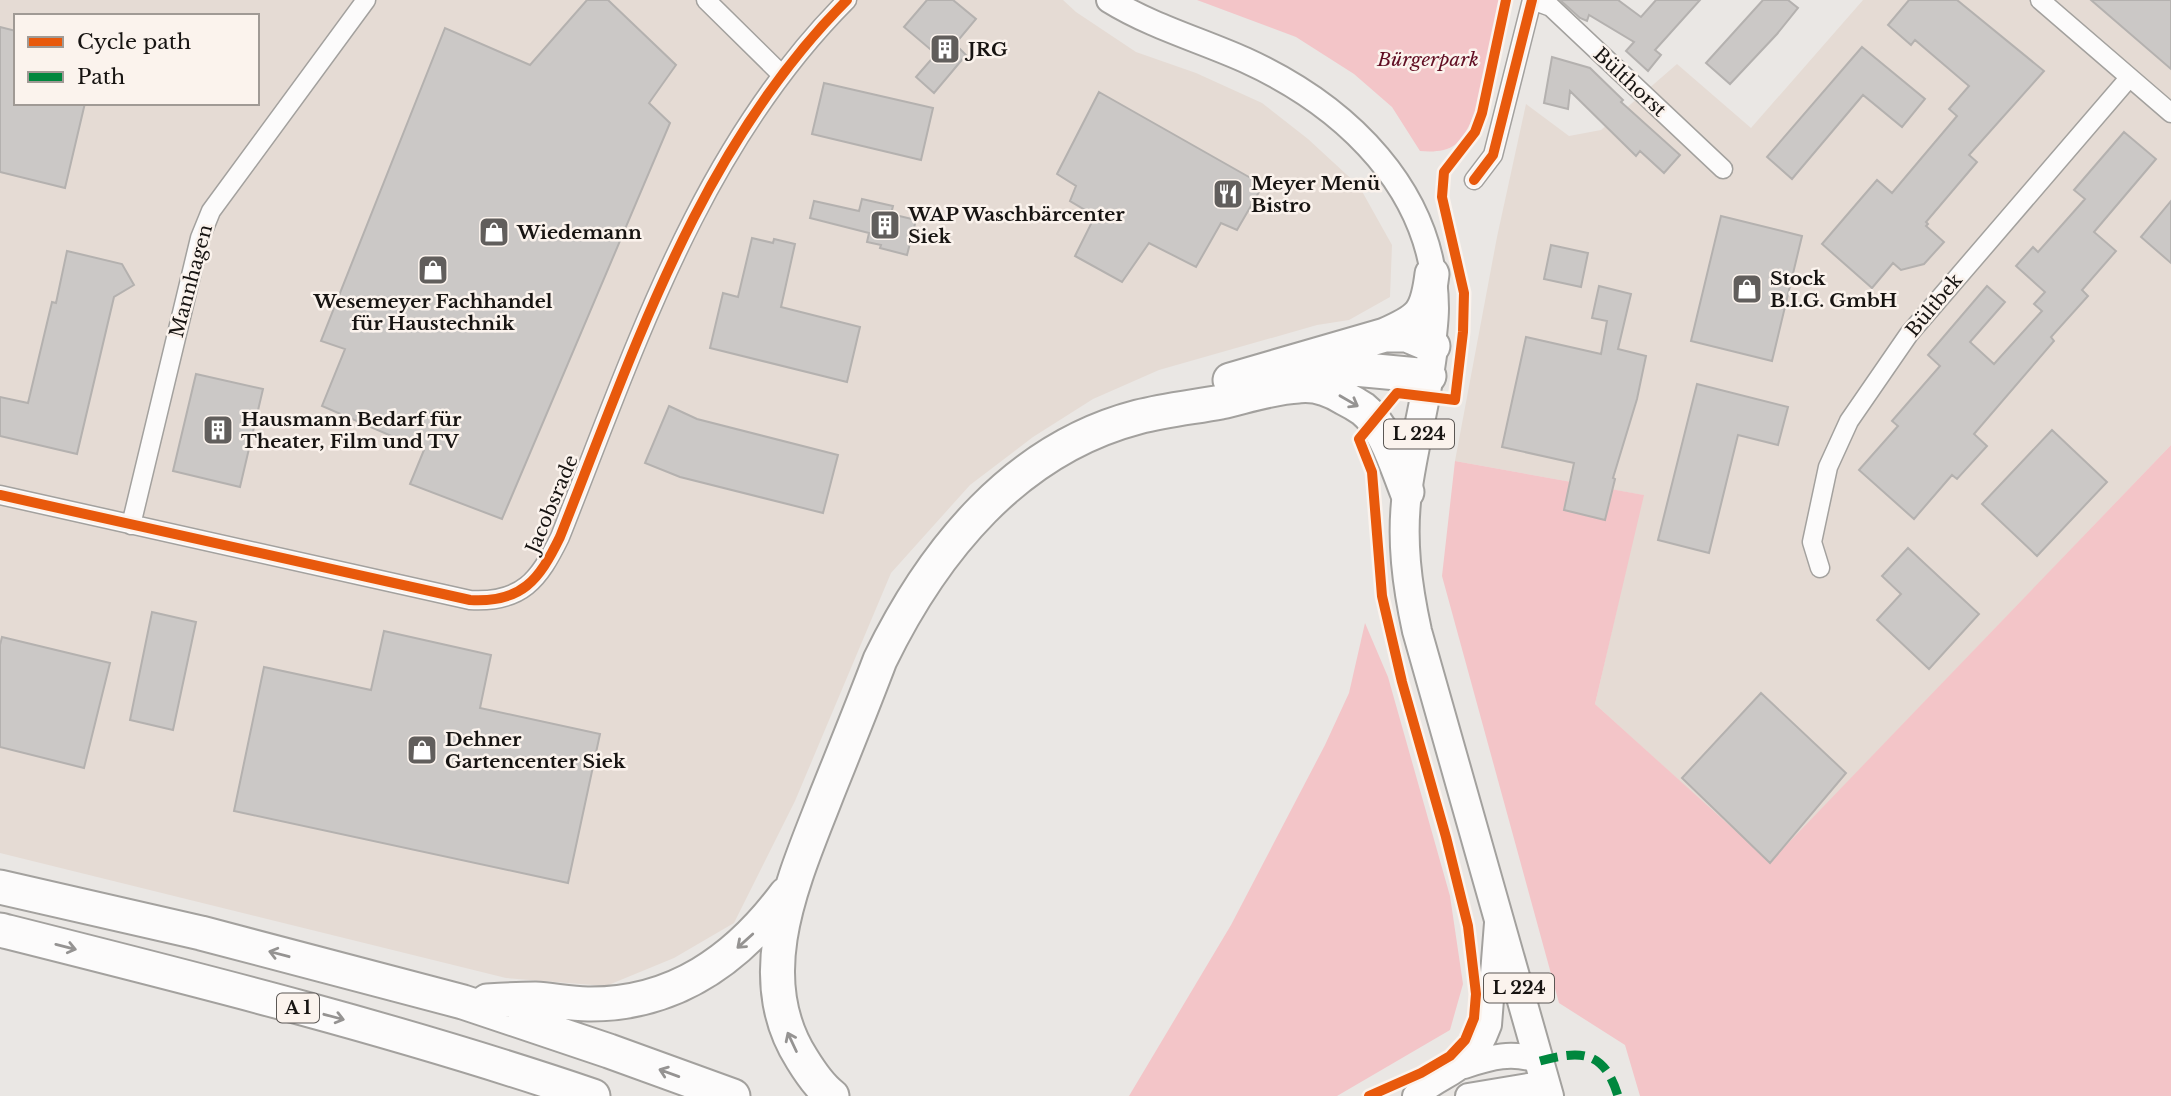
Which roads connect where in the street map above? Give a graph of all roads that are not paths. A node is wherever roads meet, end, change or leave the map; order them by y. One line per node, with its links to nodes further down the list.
1 (366, 0): 19 (street, Mannhagen)
2 (706, 0): 7 (street)
3 (847, 0): 7 (street, Jacobsrade)
4 (1109, 0): 12 (main road, L 224)
5 (1532, 0): 10 (street, Bülthorst); 11 (street)
6 (2040, 0): 8 (street)
7 (781, 74): 19 (street, Jacobsrade)
8 (2129, 78): 9 (street); 20 (street, Bültbek)
9 (2171, 113)
10 (1723, 169)
11 (1474, 180)
12 (1432, 274): 13 (highway); 14 (main road, L 224)
13 (1385, 335): 14 (highway); 16 (highway)
14 (1431, 361): 15 (highway); 17 (main road, L 224)
15 (1188, 408): 16 (highway); 17 (highway, one-way to 17)
16 (1138, 417): 22 (highway)
17 (1407, 492): 23 (main road, L 224)
18 (0, 495): 19 (street, Jacobsrade)
19 (131, 524)
20 (1820, 568)
21 (0, 887): 25 (highway, A 1, one-way to 21)
22 (790, 889): 25 (highway, one-way to 25); 30 (highway, one-way to 22)
23 (1497, 915): 26 (main road); 27 (main road, L 224)
24 (0, 930): 28 (highway, A 1, one-way to 28)
25 (463, 1002): 29 (highway, A 1, one-way to 25)
26 (1464, 1066): 27 (main road); 31 (main road)
27 (1545, 1080): 32 (main road)
28 (593, 1096)
29 (733, 1096)
30 (832, 1096)
31 (1415, 1096)
32 (1468, 1096)

